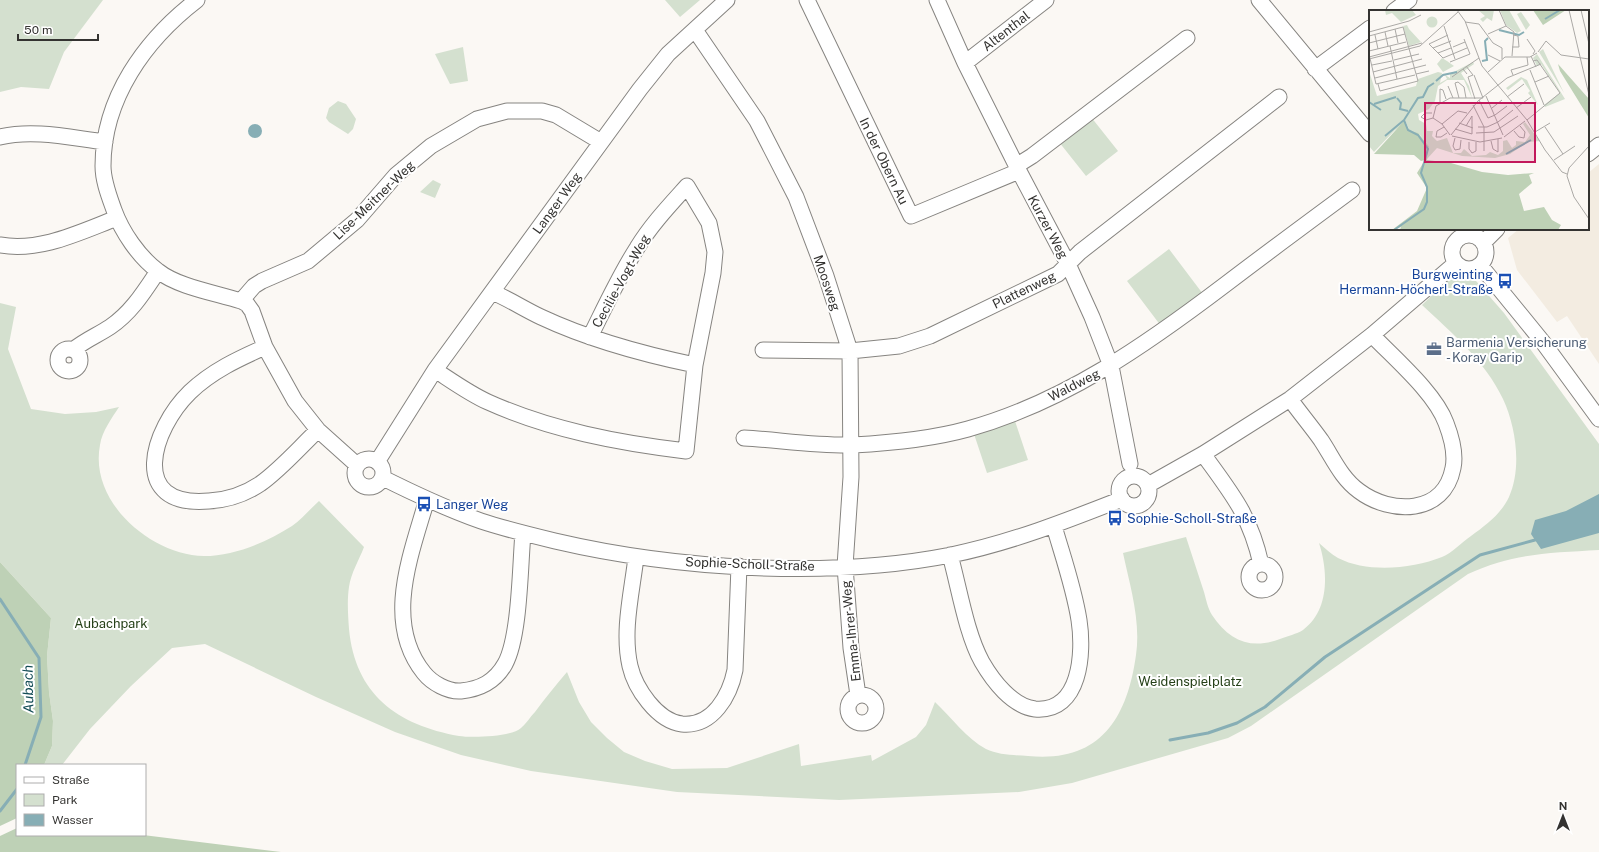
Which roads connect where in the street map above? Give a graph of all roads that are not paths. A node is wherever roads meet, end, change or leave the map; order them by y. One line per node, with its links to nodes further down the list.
1 (197, 0): 17 (street)
2 (727, 0): 10 (street, Langer Weg)
3 (807, 0): 21 (street, In der Obern Au)
4 (937, 0): 12 (street, Kurzer Weg)
5 (1046, 0): 12 (street, Altenthal)
6 (1259, 0): 13 (street)
7 (1409, 0): 8 (street)
8 (1395, 10)
9 (1369, 29): 13 (street)
10 (695, 30): 18 (street, Langer Weg); 39 (street, Moosweg)
11 (1187, 38): 21 (street, In der Obern Au)
12 (965, 63): 21 (street, Kurzer Weg)
13 (1315, 68): 15 (street)
14 (1280, 97): 29 (street, Plattenweg)
15 (1369, 133)
16 (0, 137): 17 (street)
17 (105, 142): 23 (street)
18 (601, 142): 32 (street, Langer Weg); 33 (street, Lise-Meitner-Weg)
19 (1599, 145): 20 (street)
20 (1589, 153)
21 (1018, 168): 29 (street, Kurzer Weg)
22 (1352, 190): 41 (street, Waldweg)
23 (117, 218): 27 (street); 31 (street)
24 (1497, 230): 26 (street)
25 (1454, 234): 26 (street); 28 (street)
26 (1483, 243): 30 (street)
27 (0, 245)
28 (1456, 263): 30 (street); 34 (street)
29 (1068, 264): 39 (street, Plattenweg); 41 (street, Kurzer Weg)
30 (1480, 265): 44 (street)
31 (158, 271): 33 (street); 37 (street)
32 (492, 292): 35 (street, Cecilie-Vogt-Weg); 42 (street, Langer Weg)
33 (240, 300): 36 (street)
34 (1372, 335): 43 (street); 43 (street)
35 (590, 337): 40 (street, Cecilie-Vogt-Weg); 40 (street, Cecilie-Vogt-Weg)
36 (265, 347): 45 (street); 45 (street)
37 (73, 350)
38 (763, 350): 39 (street, Plattenweg)
39 (850, 351): 47 (street, Moosweg)
40 (695, 365): 42 (street, Cecilie-Vogt-Weg)
41 (1111, 366): 47 (street, Waldweg); 50 (street, Kurzer Weg)
42 (435, 370): 49 (street, Langer Weg)
43 (1290, 399): 48 (street)
44 (1599, 419)
45 (318, 430): 51 (street)
46 (744, 438): 47 (street, Waldweg)
47 (852, 445): 62 (street, Moosweg)
48 (1203, 454): 53 (street); 60 (street)
49 (377, 462): 51 (street); 52 (street)
50 (1130, 464)
51 (357, 465): 52 (street)
52 (383, 478): 54 (street, Sophie-Scholl-Straße)
53 (1148, 485): 55 (street); 55 (street)
54 (427, 499): 57 (street, Sophie-Scholl-Straße); 57 (street)
55 (1122, 499): 56 (street, Sophie-Scholl-Straße)
56 (1054, 526): 58 (street, Sophie-Scholl-Straße); 58 (street)
57 (522, 533): 59 (street, Sophie-Scholl-Straße)
58 (950, 555): 62 (street, Sophie-Scholl-Straße)
59 (636, 556): 61 (street, Sophie-Scholl-Straße); 61 (street)
60 (1261, 564)
61 (739, 566): 62 (street, Sophie-Scholl-Straße)
62 (845, 566): 63 (street, Emma-Ihrer-Weg)
63 (858, 695)

